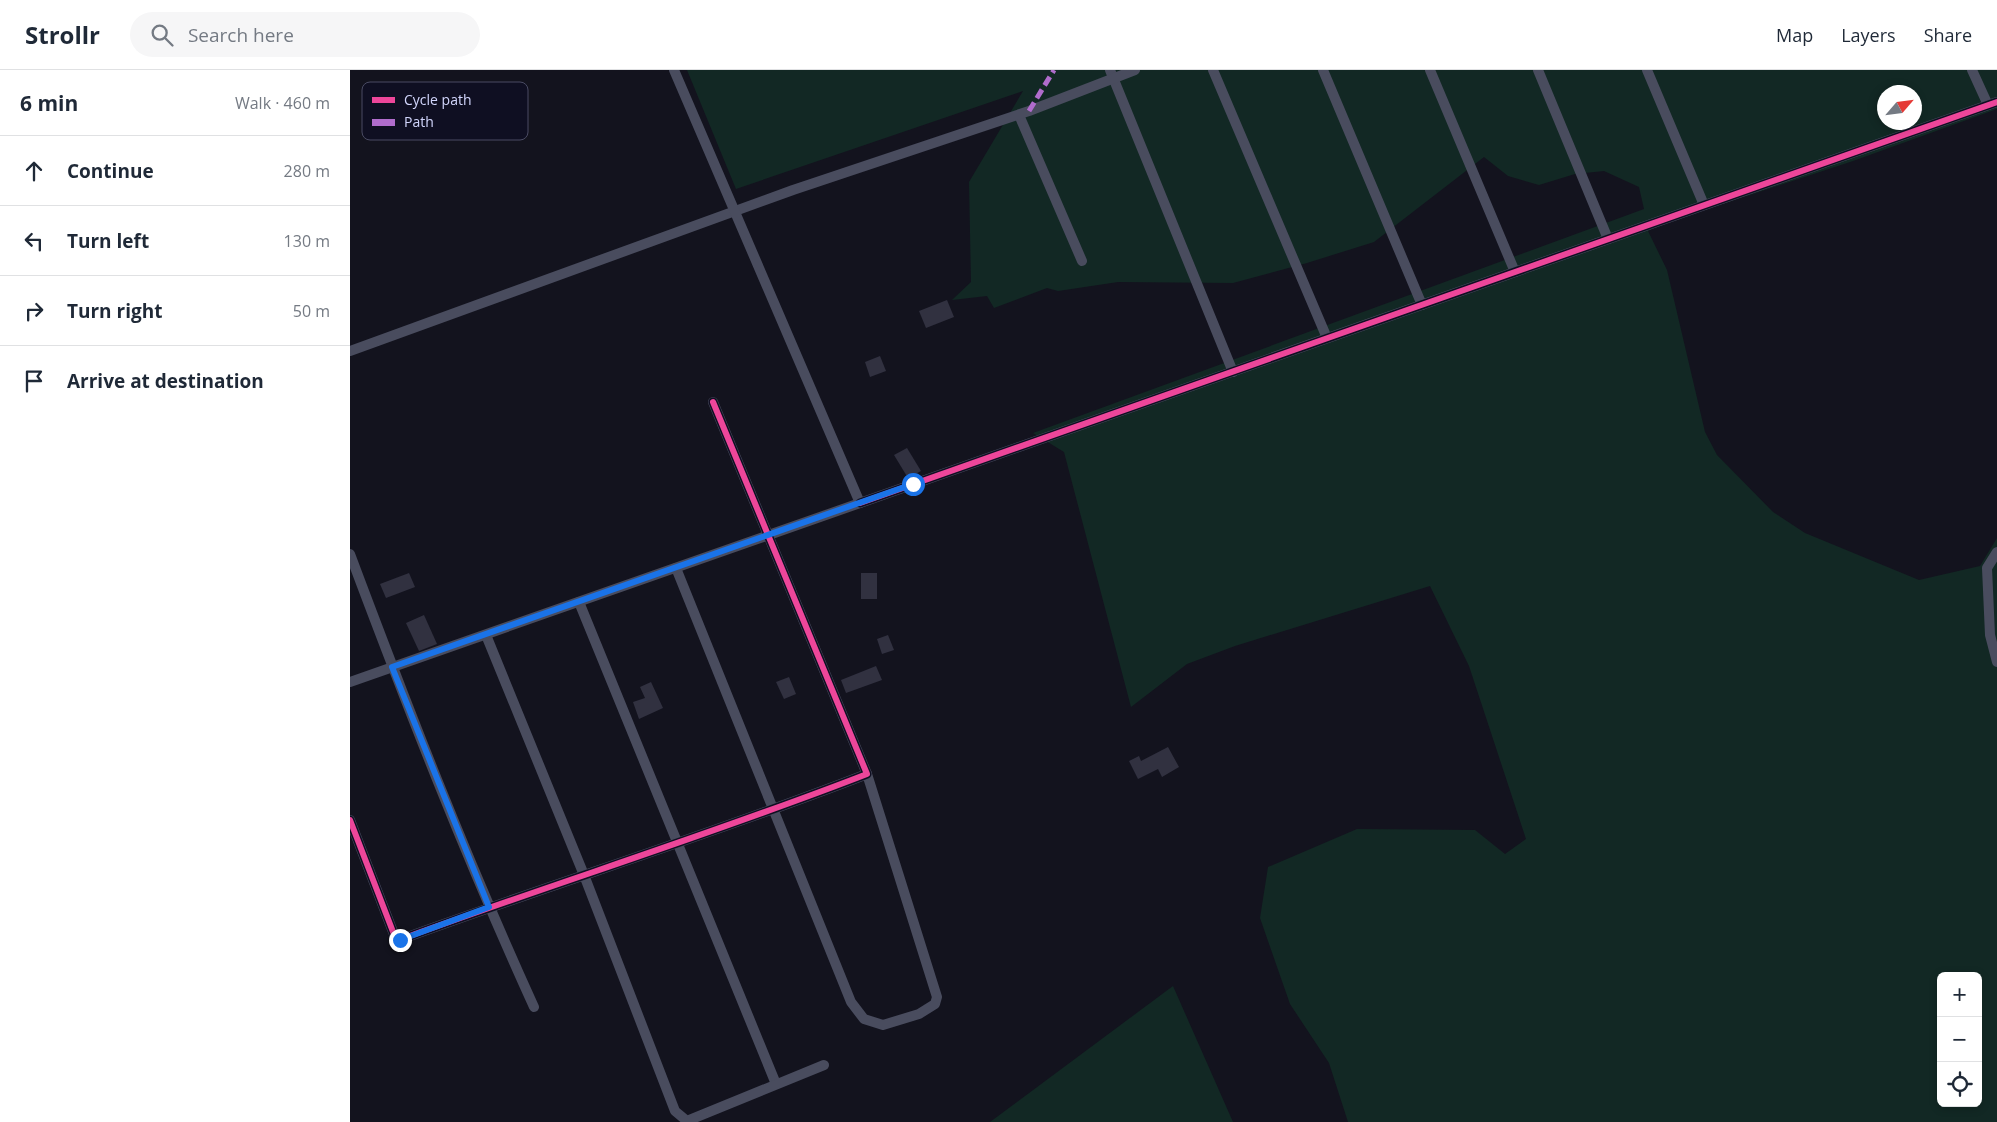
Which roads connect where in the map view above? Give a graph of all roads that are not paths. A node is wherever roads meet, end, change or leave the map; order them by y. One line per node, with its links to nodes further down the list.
1 (674, 70): 13 (street)
2 (1135, 70): 9 (street)
3 (1213, 70): 18 (street)
4 (1323, 70): 17 (street)
5 (1430, 70): 16 (street)
6 (1538, 70): 14 (street)
7 (1647, 70): 12 (street)
8 (1972, 70): 10 (street)
9 (1112, 74): 11 (street); 20 (street)
10 (1992, 104): 12 (street)
11 (1019, 115): 13 (street); 15 (street)
12 (1704, 205): 14 (street)
13 (735, 212): 19 (street); 22 (street)
14 (1608, 239): 16 (street)
15 (1082, 262)
16 (1515, 272): 17 (street)
17 (1422, 305): 18 (street)
18 (1328, 338): 20 (street)
19 (350, 351)
20 (1233, 372): 22 (street)
21 (713, 402): 23 (street)
22 (860, 503): 23 (street)
23 (767, 536): 26 (street); 32 (street)
24 (1997, 552): 29 (street)
25 (350, 554): 30 (street)
26 (676, 568): 27 (street); 33 (street)
27 (579, 602): 28 (street); 35 (street)
28 (486, 635): 30 (street); 36 (street)
29 (1997, 662)
30 (392, 667): 31 (street); 37 (street)
31 (350, 682)
32 (867, 774): 33 (street); 33 (street)
33 (774, 810): 35 (street)
34 (350, 820): 37 (street)
35 (679, 843): 36 (street); 40 (street)
36 (584, 875): 37 (street); 40 (street)
37 (489, 907): 38 (street)
38 (534, 1007)
39 (824, 1065): 40 (street)
40 (776, 1084)

